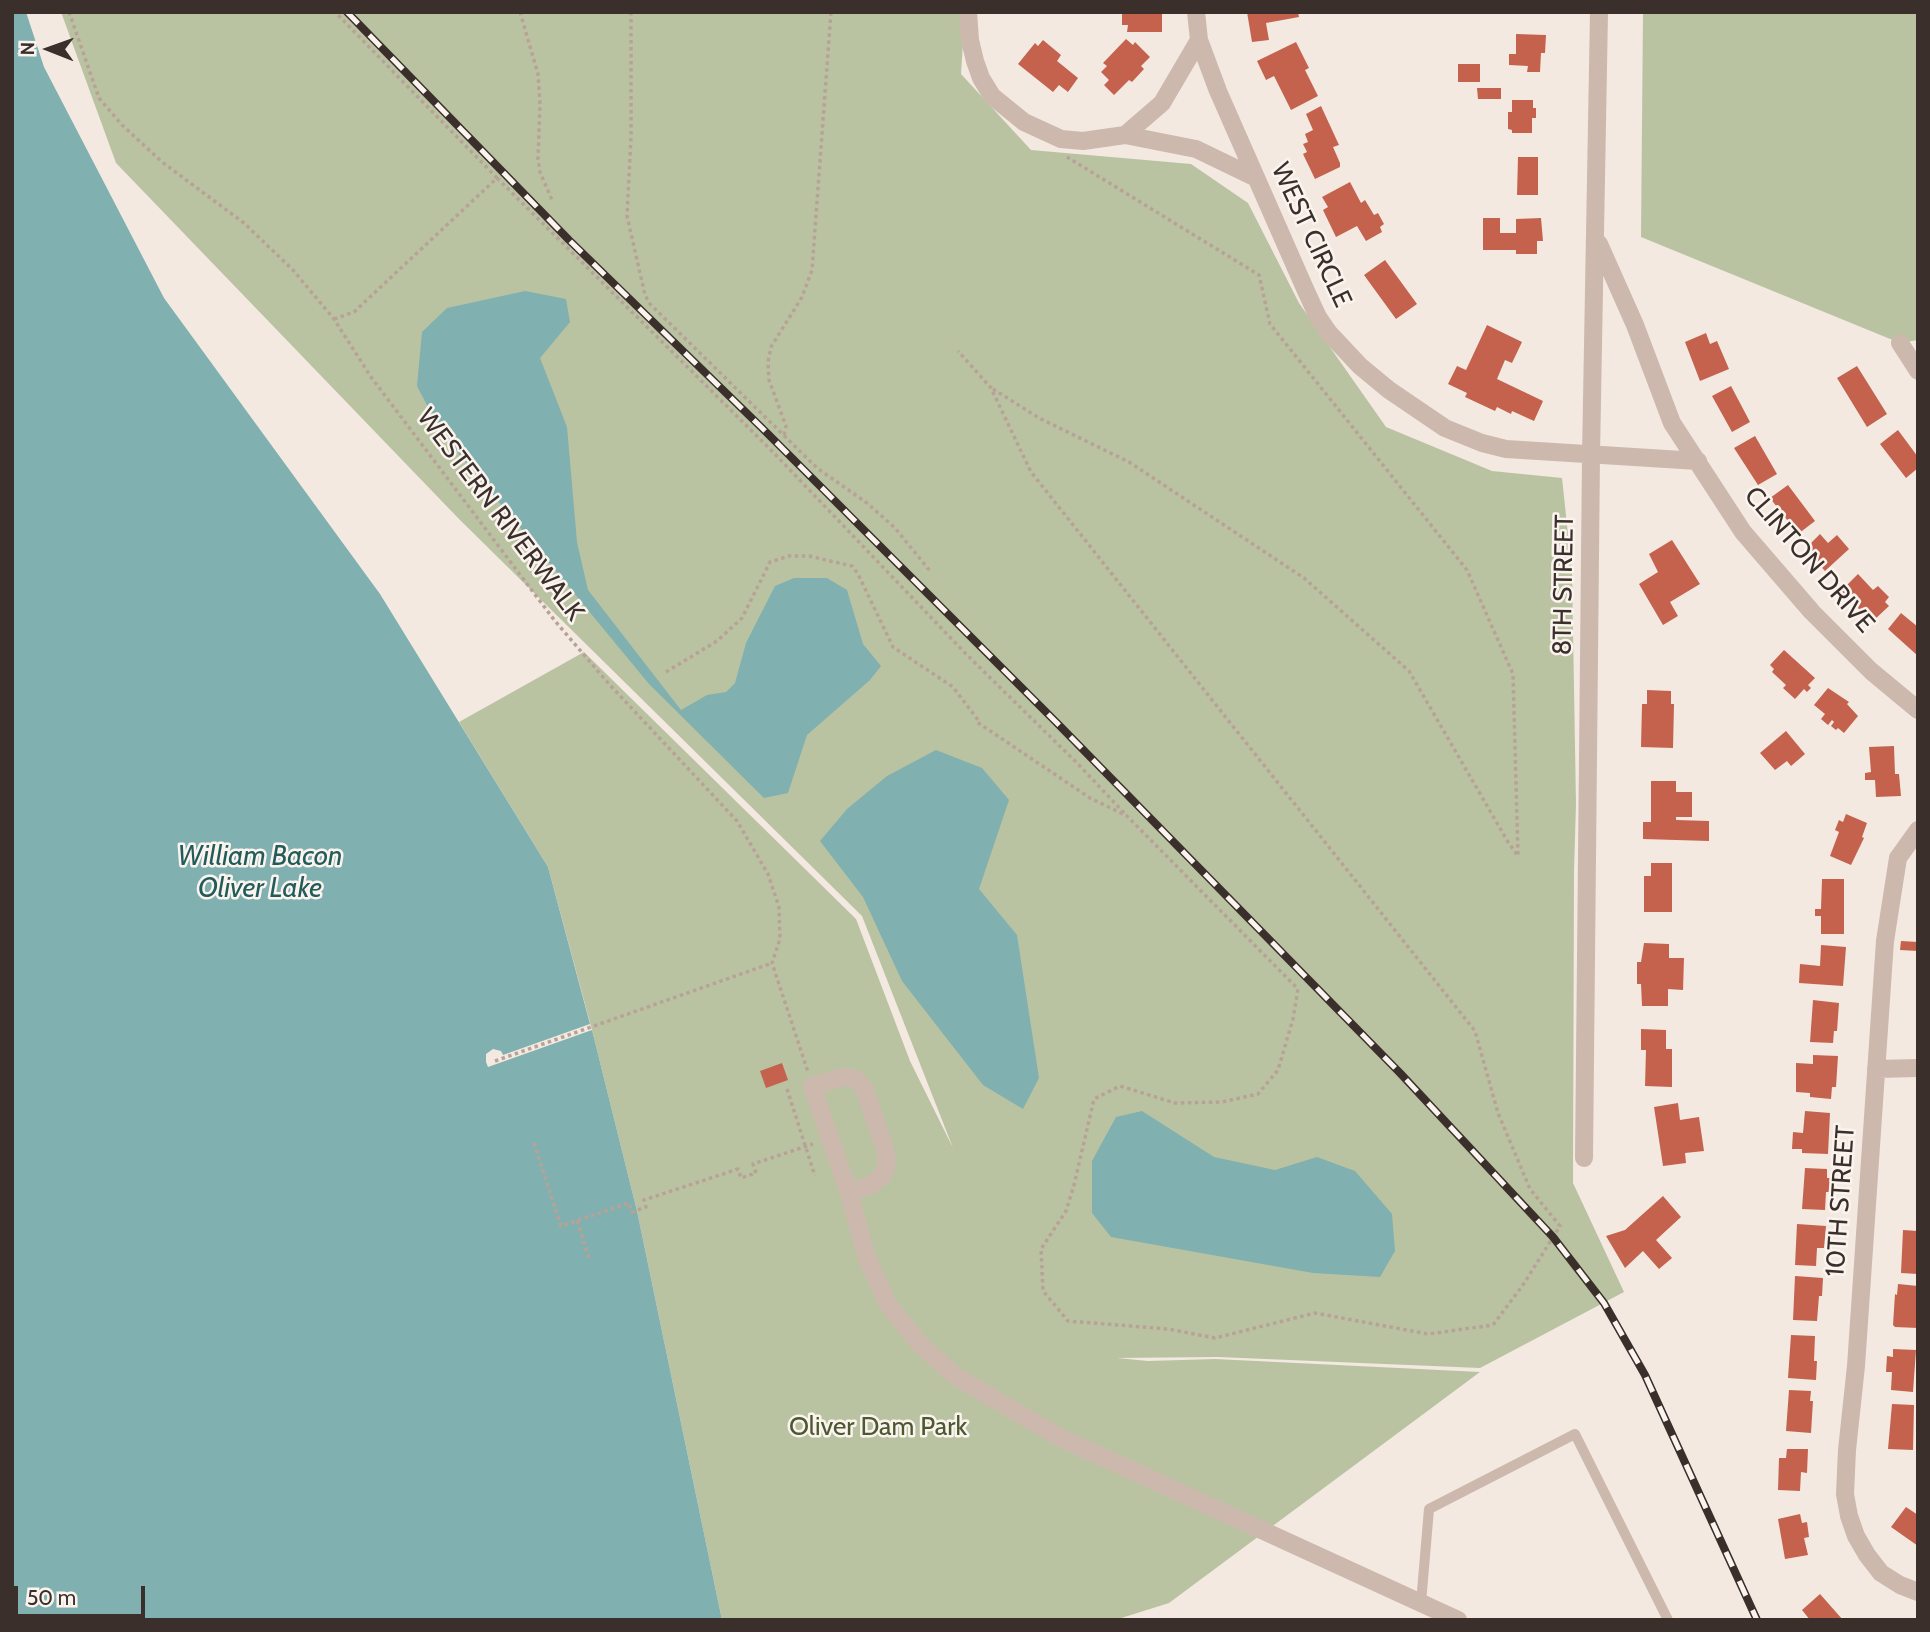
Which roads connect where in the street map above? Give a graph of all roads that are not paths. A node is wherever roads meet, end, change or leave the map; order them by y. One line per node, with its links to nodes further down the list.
1 (968, 12): 5 (street)
2 (1196, 12): 4 (street, WEST CIRCLE)
3 (1599, 12): 7 (street, 8TH STREET)
4 (1199, 40): 5 (street); 6 (street, WEST CIRCLE)
5 (1125, 135): 6 (street)
6 (1254, 177): 10 (street, WEST CIRCLE)
7 (1596, 236): 10 (street, 8TH STREET); 11 (street, CLINTON DRIVE)
8 (1900, 343): 9 (street)
9 (1918, 371)
10 (1591, 456): 11 (street, WEST CIRCLE); 16 (street, 8TH STREET)
11 (1698, 461): 12 (street, CLINTON DRIVE)
12 (1918, 710)
13 (1918, 830): 15 (street, 10TH STREET)
14 (1918, 1068): 15 (street)
15 (1876, 1069): 18 (street, 10TH STREET)
16 (1584, 1158)
17 (849, 1193): 17 (street); 19 (street)
18 (1918, 1592)
19 (1421, 1603): 20 (street); 21 (lane)
20 (1458, 1620)
21 (1668, 1620)

